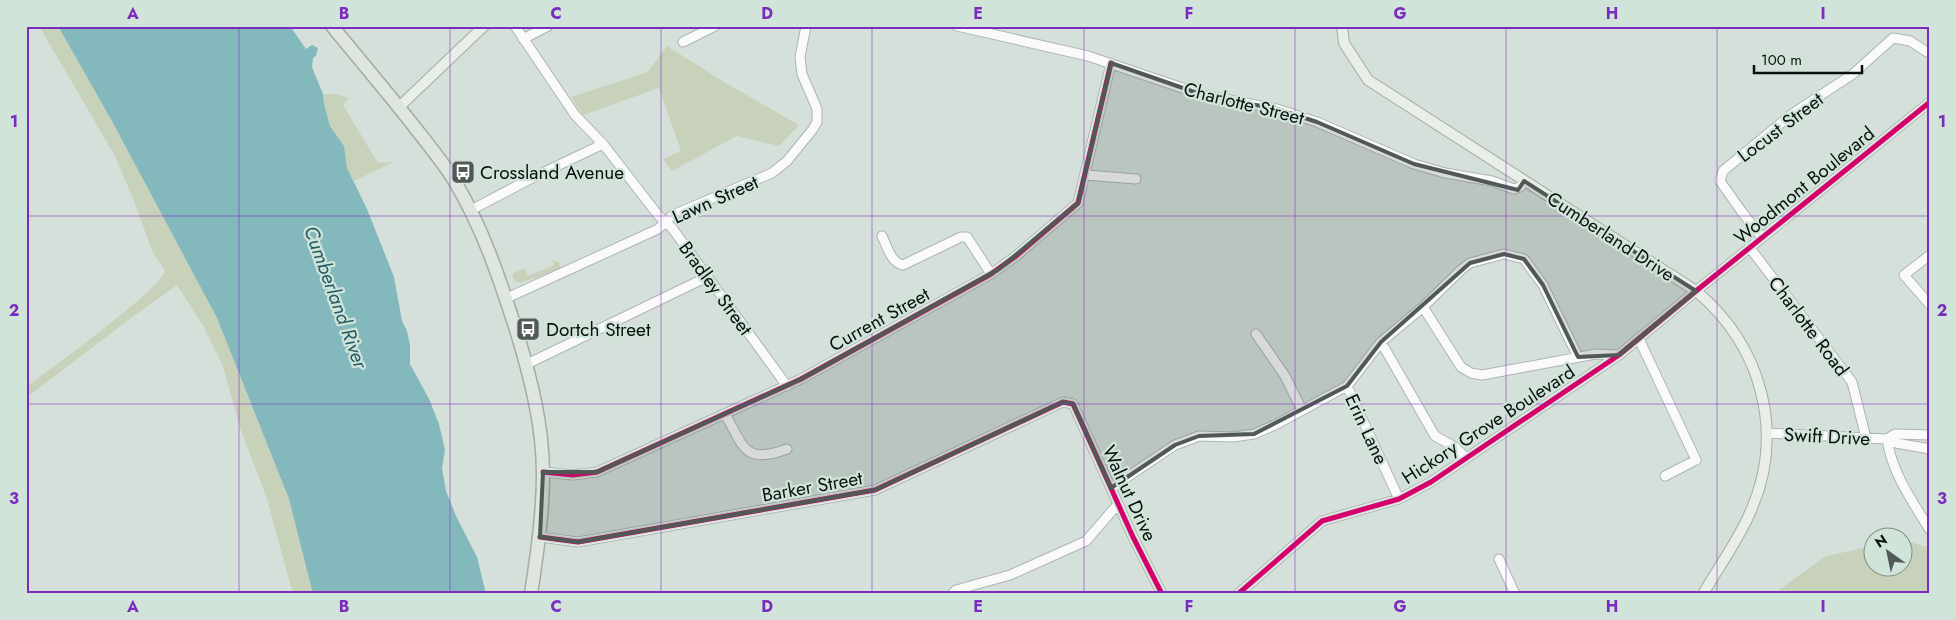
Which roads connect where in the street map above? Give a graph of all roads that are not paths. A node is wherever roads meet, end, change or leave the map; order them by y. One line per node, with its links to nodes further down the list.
1 (332, 26): 15 (highway)
2 (484, 26): 15 (main road)
3 (515, 26): 10 (street, Bradley Street)
4 (548, 26): 10 (street)
5 (715, 26): 11 (street)
6 (806, 26): 21 (street, Lawn Street)
7 (957, 26): 9 (street, Charlotte Street)
8 (1342, 26): 19 (main road, Cumberland Drive)
9 (993, 30): 13 (street, Charlotte Street)
10 (524, 39): 16 (street, Bradley Street)
11 (684, 42)
12 (1930, 51): 23 (street, Locust Street)
13 (1111, 63): 17 (street, Current Street); 19 (street, Charlotte Street)
14 (1930, 102): 23 (street, Woodmont Boulevard)
15 (399, 107): 20 (highway)
16 (603, 144): 20 (street); 21 (street, Bradley Street)
17 (1086, 175): 18 (street); 26 (street, Current Street)
18 (1136, 179)
19 (1524, 181): 28 (main road, Cumberland Drive)
20 (471, 210): 29 (highway)
21 (665, 222): 27 (street, Bradley Street); 29 (street, Lawn Street)
22 (882, 236): 26 (street)
23 (1762, 238): 24 (street, Woodmont Boulevard)
24 (1750, 248): 28 (street, Woodmont Boulevard); 45 (street, Charlotte Road)
25 (1930, 255): 30 (street)
26 (991, 274): 38 (street, Current Street)
27 (707, 278): 37 (street); 38 (street, Bradley Street)
28 (1696, 291): 33 (street, Hickory Grove Boulevard); 43 (main road, Cumberland Drive)
29 (507, 298): 37 (highway)
30 (1930, 305)
31 (1423, 307): 34 (street); 36 (street); 36 (street)
32 (1256, 334): 41 (street)
33 (1638, 340): 35 (street, Hickory Grove Boulevard); 51 (street)
34 (1381, 342): 39 (street); 49 (street)
35 (1620, 355): 36 (street); 49 (street, Hickory Grove Boulevard)
36 (1578, 357)
37 (527, 364): 50 (highway)
38 (787, 386): 42 (street, Current Street)
39 (1347, 386): 41 (street); 53 (street, Erin Lane)
40 (1073, 404): 52 (street, Walnut Drive); 56 (street, Barker Street)
41 (1302, 410): 52 (street)
42 (725, 414): 48 (street); 50 (street, Current Street)
43 (1768, 433): 45 (street, Swift Drive); 63 (main road, Cumberland Drive)
44 (1930, 435): 46 (street, Swift Drive)
45 (1866, 438): 46 (street, Swift Drive)
46 (1887, 439): 47 (street, Swift Drive); 55 (street)
47 (1930, 449)
48 (787, 450)
49 (1466, 458): 53 (street, Hickory Grove Boulevard)
50 (543, 472): 56 (highway)
51 (1665, 476)
52 (1111, 488): 54 (street, Walnut Drive)
53 (1399, 499): 61 (street, Hickory Grove Boulevard)
54 (1118, 504): 59 (street); 60 (street, Walnut Drive)
55 (1930, 530)
56 (540, 537): 58 (highway)
57 (1499, 559): 62 (street)
58 (531, 594)
59 (952, 594)
60 (1162, 594)
61 (1238, 594)
62 (1515, 594)
63 (1703, 594)

